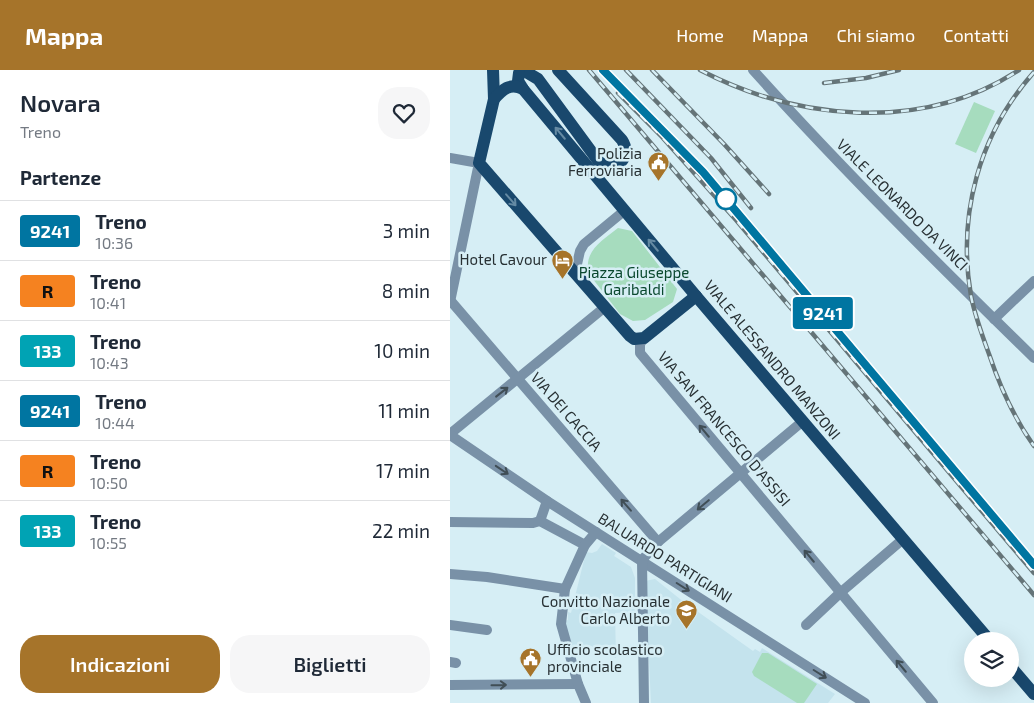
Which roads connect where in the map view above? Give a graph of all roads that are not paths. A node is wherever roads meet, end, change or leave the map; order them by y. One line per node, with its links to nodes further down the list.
1 (494, 70): 4 (main road); 6 (main road)
2 (558, 70): 4 (main road)
3 (753, 70): 15 (street, VIALE LEONARDO DA VINCI)
4 (521, 71): 5 (main road, VIALE ALESSANDRO MANZONI)
5 (523, 89): 6 (main road); 9 (main road, VIALE ALESSANDRO MANZONI, one-way to 5)
6 (494, 99): 8 (main road)
7 (450, 158): 8 (street)
8 (478, 163): 10 (main road, one-way to 10); 13 (street)
9 (624, 211): 10 (street); 12 (main road, VIALE ALESSANDRO MANZONI, one-way to 9)
10 (575, 273): 14 (main road)
11 (1034, 280): 15 (street)
12 (696, 296): 16 (main road); 19 (main road, VIALE ALESSANDRO MANZONI)
13 (450, 300): 18 (street, VIA DEI CACCIA)
14 (605, 307): 16 (main road); 18 (street)
15 (994, 319): 17 (street, VIALE LEONARDO DA VINCI)
16 (644, 338): 21 (street, VIA SAN FRANCESCO D'ASSISI, one-way to 16)
17 (1034, 358)
18 (518, 379): 20 (street, one-way to 18); 27 (street, VIA DEI CACCIA, one-way to 18)
19 (803, 421): 21 (street); 26 (main road, VIALE ALESSANDRO MANZONI)
20 (450, 435): 22 (street, BALUARDO PARTIGIANI, one-way to 22)
21 (740, 473): 27 (street, one-way to 27); 32 (street, VIA SAN FRANCESCO D'ASSISI, one-way to 21)
22 (548, 501): 23 (street); 25 (street, BALUARDO PARTIGIANI)
23 (540, 521): 24 (street); 28 (street)
24 (450, 522)
25 (596, 532): 28 (street); 29 (street, BALUARDO PARTIGIANI)
26 (902, 540): 32 (street); 36 (main road, VIALE ALESSANDRO MANZONI)
27 (658, 542): 29 (street)
28 (585, 546): 31 (street)
29 (642, 560): 41 (street, BALUARDO PARTIGIANI, one-way to 41); 43 (street)
30 (450, 574): 31 (street)
31 (565, 589): 38 (street)
32 (840, 593): 34 (street); 44 (street, VIA SAN FRANCESCO D'ASSISI, one-way to 32)
33 (450, 625): 35 (street)
34 (806, 625)
35 (487, 630)
36 (982, 632)
37 (1019, 676): 40 (main road)
38 (578, 684): 39 (street, one-way to 38); 42 (street)
39 (450, 685)
40 (1034, 694)
41 (861, 702)
42 (586, 703)
43 (644, 703)
44 (933, 703)

